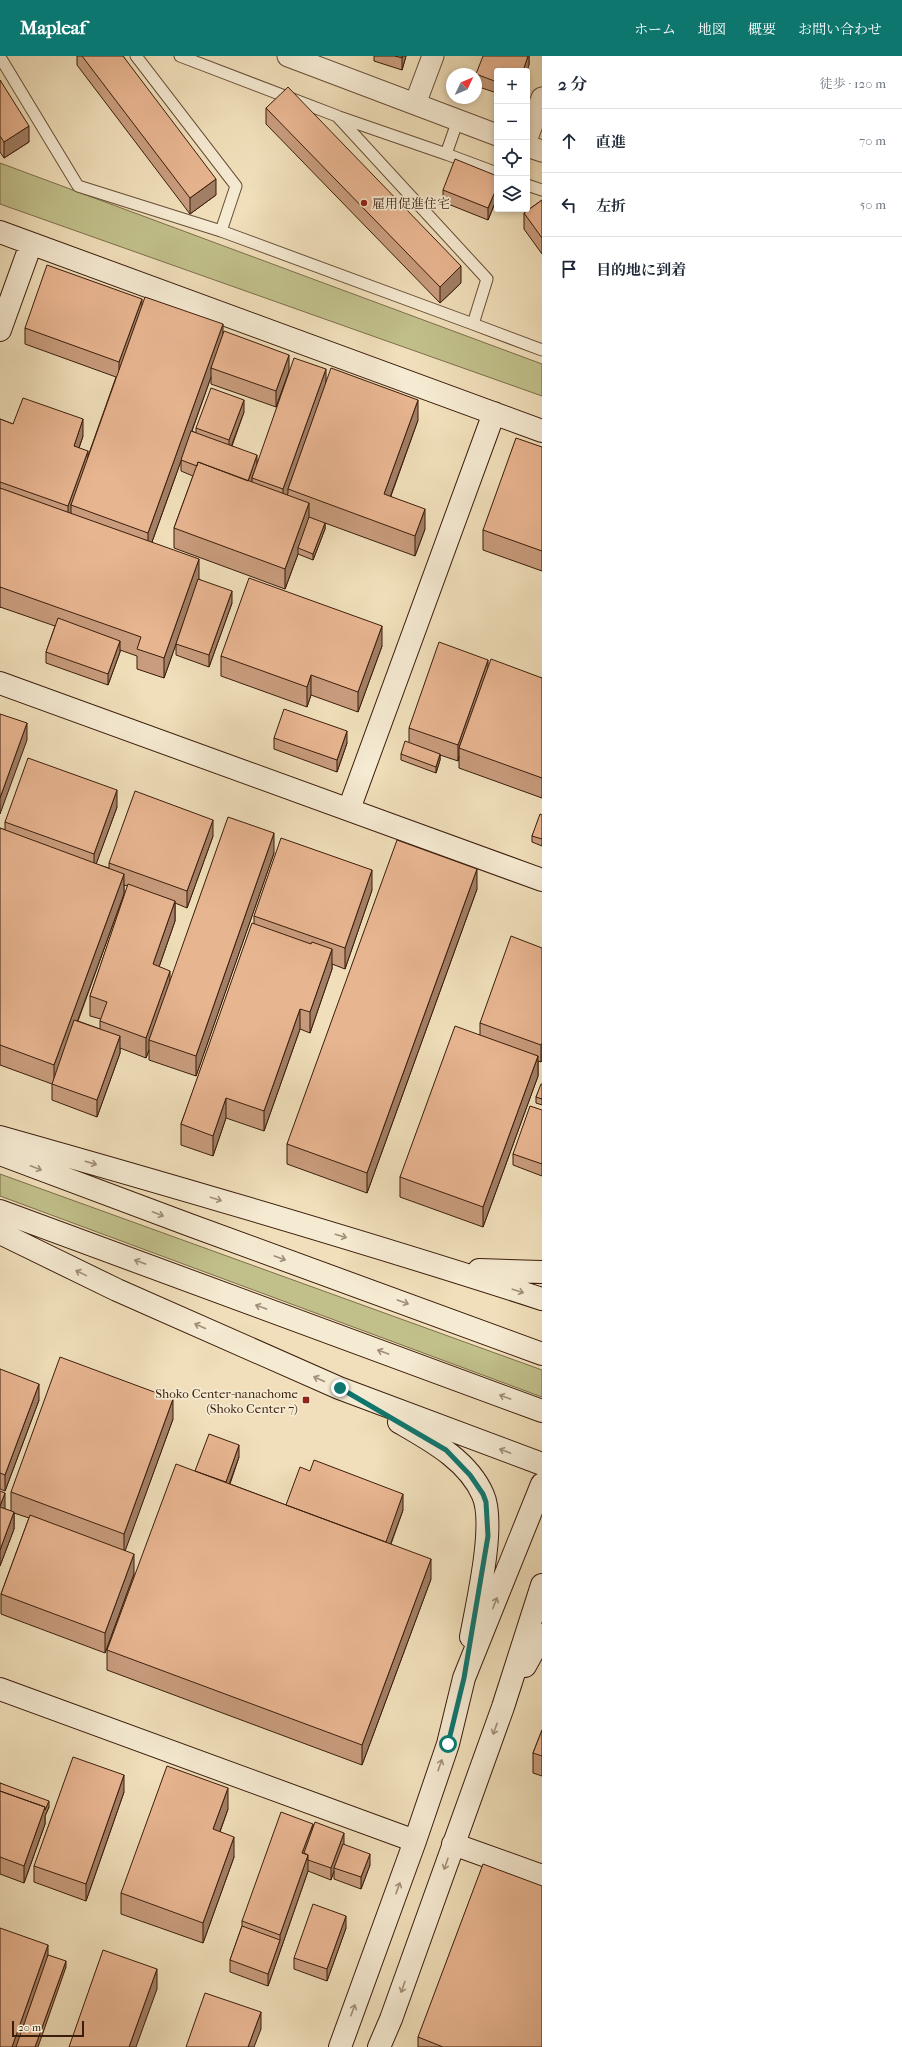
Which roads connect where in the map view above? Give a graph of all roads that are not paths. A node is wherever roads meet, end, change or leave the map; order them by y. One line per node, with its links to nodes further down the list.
1 (136, 56): 18 (lane)
2 (180, 56): 8 (lane)
3 (433, 56): 7 (street)
4 (0, 57): 18 (lane)
5 (301, 58): 7 (street)
6 (542, 98): 10 (street)
7 (415, 104): 9 (street)
8 (337, 116): 14 (lane); 21 (lane)
9 (458, 120): 11 (street); 14 (lane)
10 (530, 130)
11 (494, 134)
12 (530, 147): 13 (street)
13 (542, 151)
14 (446, 154): 15 (lane)
15 (494, 172)
16 (530, 185): 17 (lane)
17 (542, 190)
18 (221, 231): 21 (lane)
19 (0, 232): 20 (street)
20 (31, 244): 22 (street); 24 (street)
21 (472, 324): 23 (lane)
22 (0, 330)
23 (542, 350)
24 (494, 413): 25 (street); 27 (street)
25 (542, 431)
26 (0, 683): 27 (street)
27 (349, 809): 28 (street)
28 (542, 880)
29 (0, 1137): 33 (street, one-way to 33)
30 (0, 1154): 36 (street, one-way to 36)
31 (0, 1211): 38 (street, one-way to 31)
32 (0, 1232): 37 (street, one-way to 32)
33 (450, 1269): 34 (street); 35 (street, one-way to 35)
34 (542, 1272)
35 (542, 1299)
36 (542, 1354)
37 (340, 1388): 39 (street, one-way to 37); 43 (street)
38 (542, 1411)
39 (542, 1464)
40 (542, 1484): 43 (street, one-way to 40)
41 (542, 1585): 45 (street)
42 (542, 1635): 45 (street)
43 (464, 1678): 46 (street, one-way to 43)
44 (0, 1689): 46 (street)
45 (503, 1707): 47 (street, one-way to 47)
46 (415, 1841): 49 (street, one-way to 46)
47 (453, 1844): 48 (street); 50 (street, one-way to 50)
48 (542, 1876)
49 (340, 2047)
50 (380, 2047)

